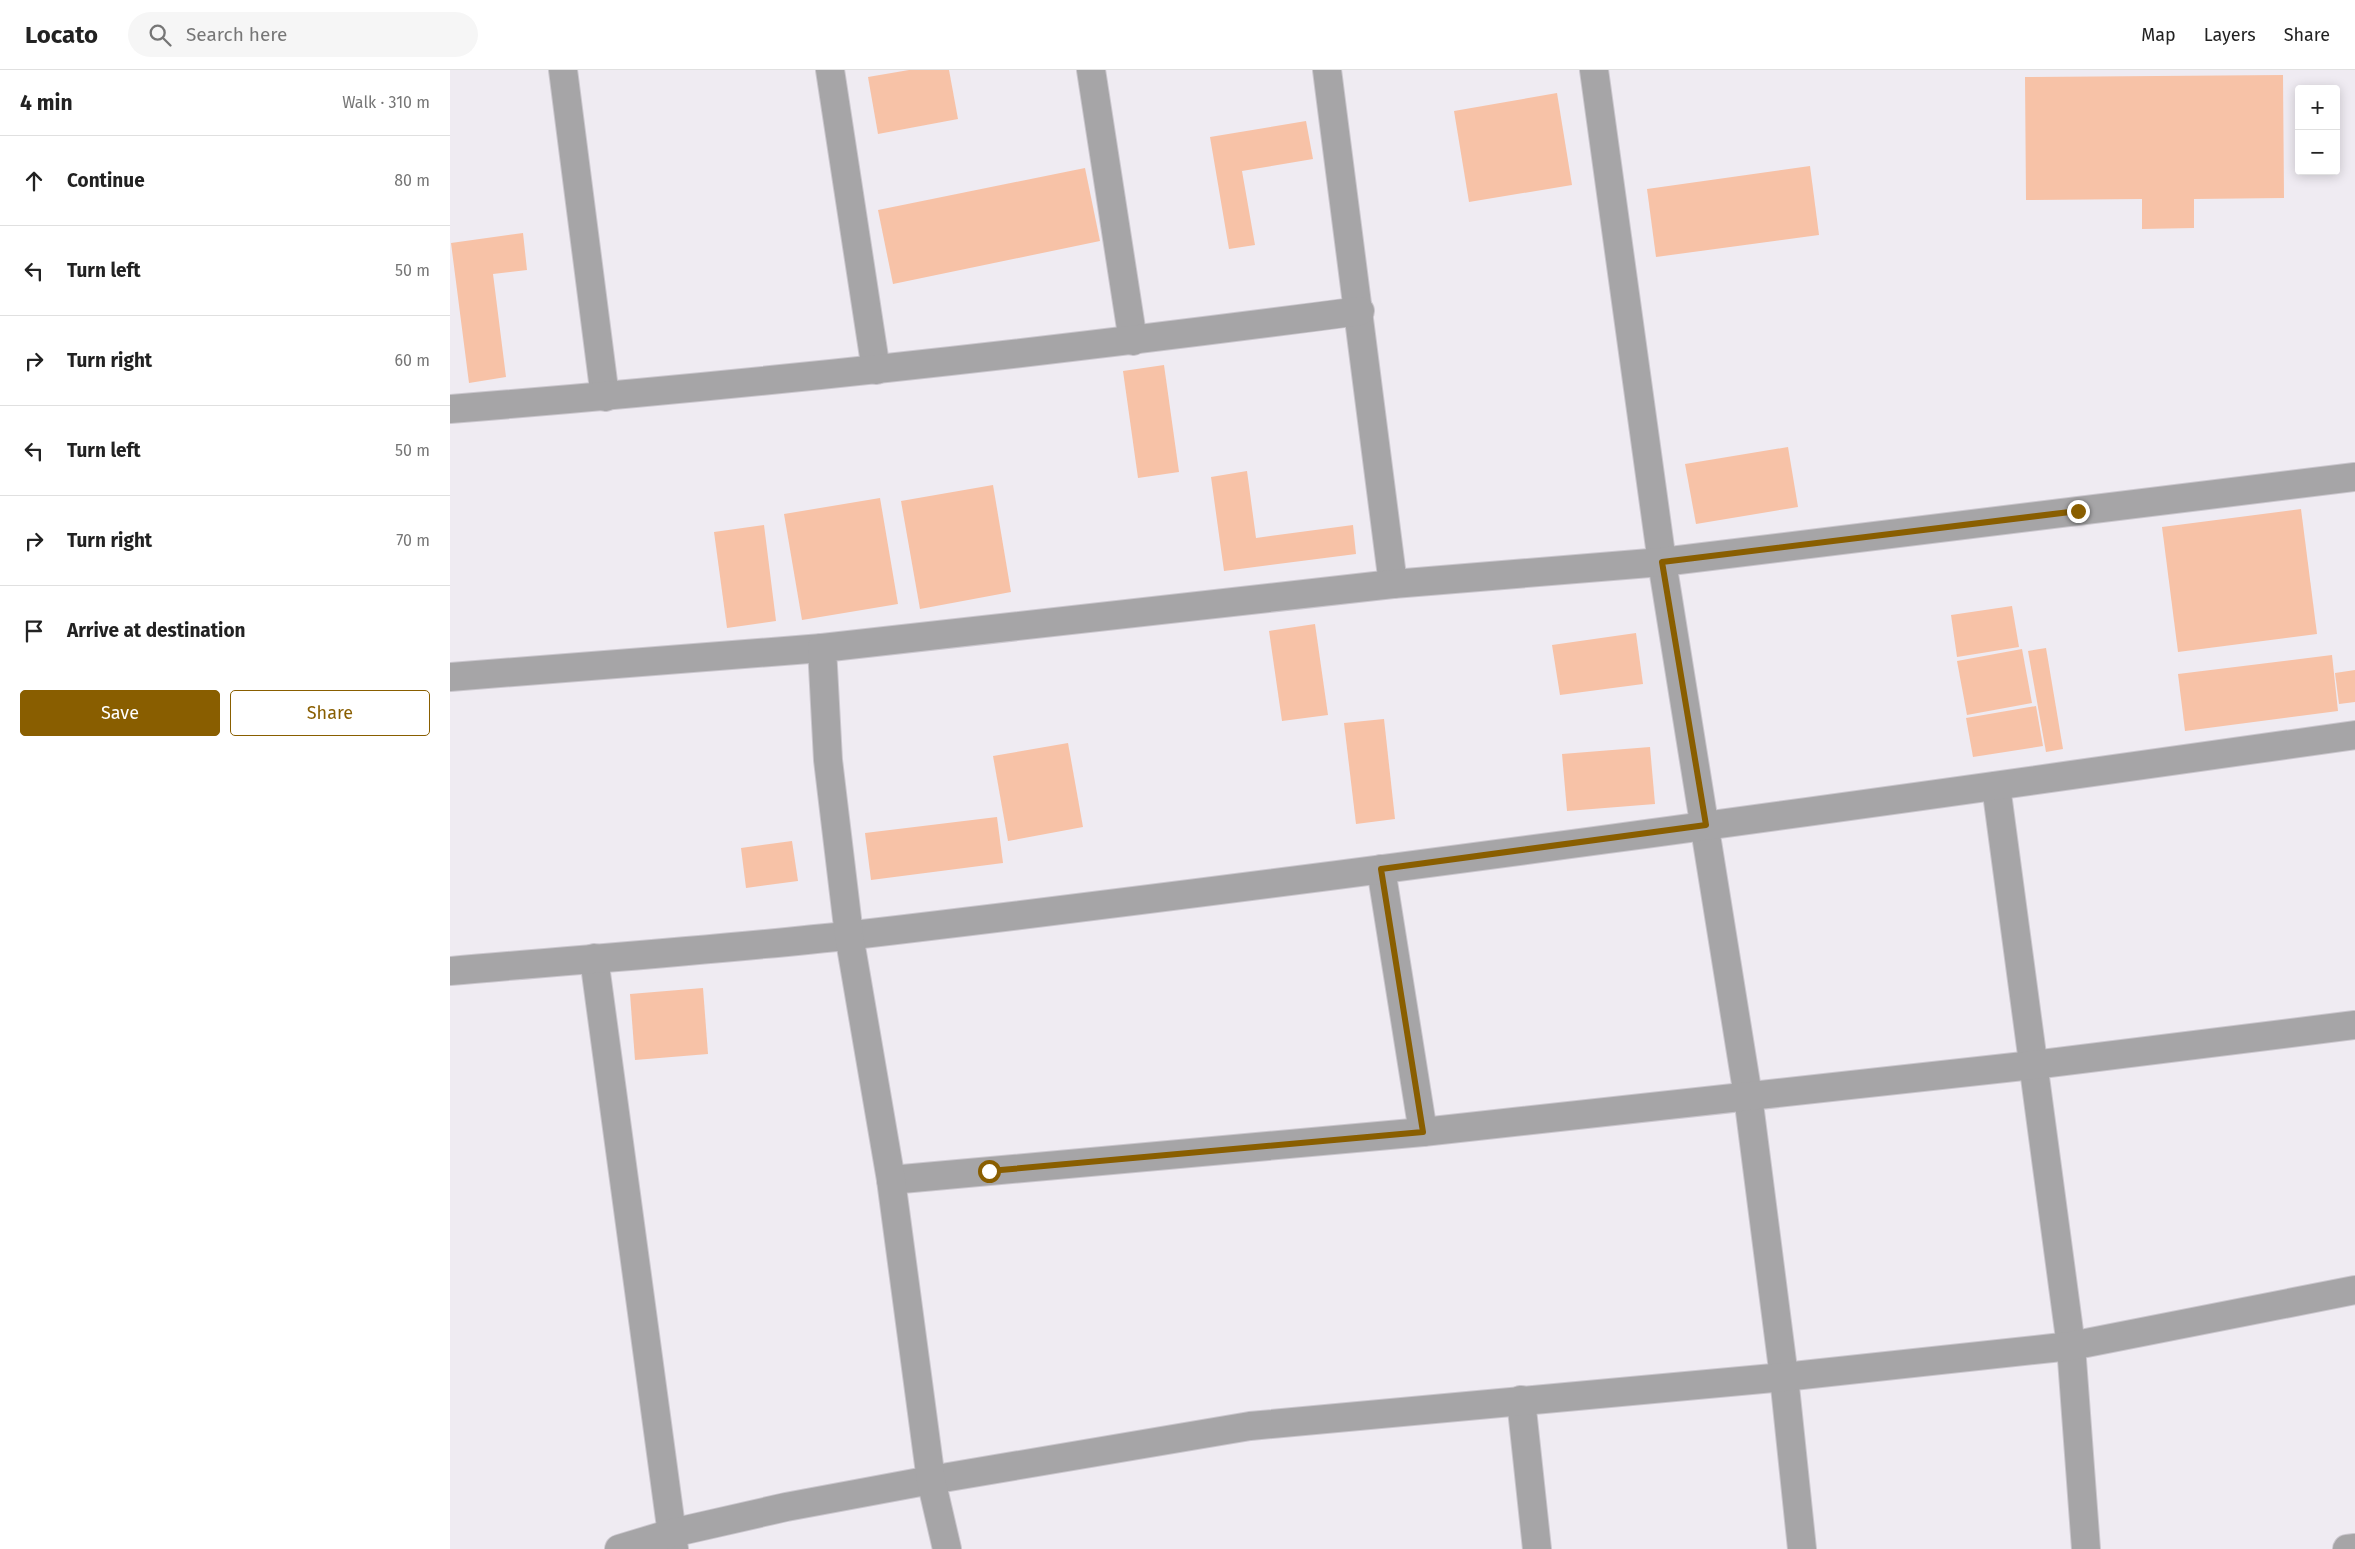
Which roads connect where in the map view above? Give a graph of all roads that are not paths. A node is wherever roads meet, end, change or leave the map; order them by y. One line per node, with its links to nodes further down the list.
1 (563, 70): 9 (street)
2 (830, 70): 8 (street)
3 (1091, 70): 7 (street)
4 (1327, 70): 6 (street)
5 (1594, 70): 12 (street)
6 (1360, 311): 7 (street); 13 (street)
7 (1133, 341): 8 (street)
8 (876, 370): 9 (street)
9 (605, 397): 10 (street)
10 (450, 409)
11 (2355, 477): 12 (street)
12 (1662, 562): 13 (street); 18 (street)
13 (1394, 584): 14 (street)
14 (822, 648): 15 (street); 20 (street)
15 (450, 677)
16 (2355, 735): 17 (street)
17 (1996, 786): 18 (street); 24 (street)
18 (1706, 825): 19 (street); 25 (street)
19 (1381, 869): 20 (street); 26 (street)
20 (849, 935): 21 (street); 27 (street)
21 (594, 958): 22 (street); 33 (street)
22 (450, 971)
23 (2355, 1025): 24 (street)
24 (2033, 1065): 25 (street); 29 (street)
25 (1748, 1096): 26 (street); 30 (street)
26 (1423, 1132): 27 (street)
27 (891, 1180): 32 (street)
28 (2355, 1290): 29 (street)
29 (2071, 1346): 30 (street); 39 (street)
30 (1784, 1377): 31 (street); 38 (street)
31 (1520, 1400): 32 (street); 37 (street)
32 (931, 1480): 33 (street); 36 (street)
33 (673, 1541): 35 (street)
34 (2355, 1548): 40 (street)
35 (619, 1549)
36 (947, 1549)
37 (1537, 1549)
38 (1802, 1549)
39 (2086, 1549)
40 (2347, 1549)

